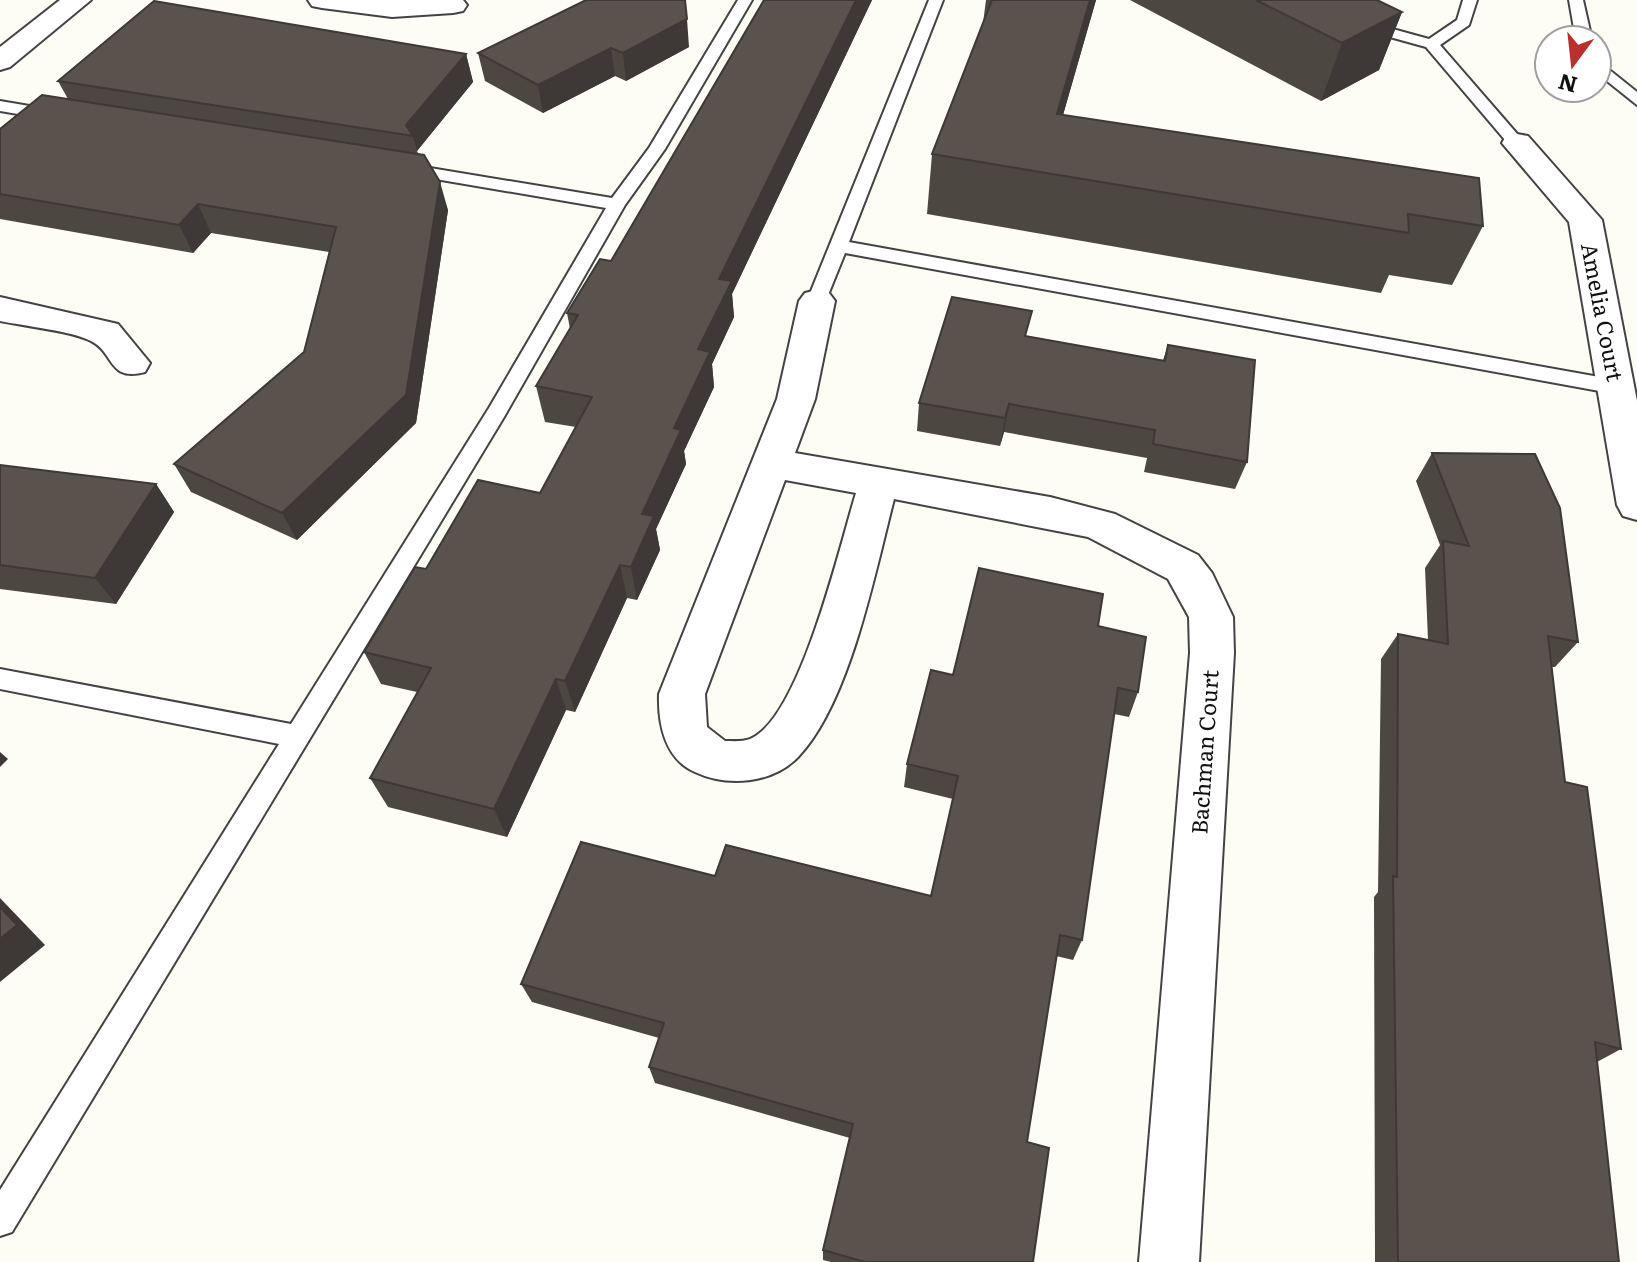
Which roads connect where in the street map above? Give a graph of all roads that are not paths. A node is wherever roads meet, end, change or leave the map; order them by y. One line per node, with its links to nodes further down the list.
1 (77, 0): 11 (street)
2 (322, 0): 8 (street)
3 (745, 0): 18 (lane)
4 (936, 0): 19 (lane)
5 (1318, 0): 10 (lane)
6 (1470, 0): 10 (lane)
7 (1576, 0): 9 (lane)
8 (453, 5)
9 (1581, 24)
10 (1431, 44): 16 (lane)
11 (0, 61)
12 (1613, 79): 13 (lane)
13 (1637, 100)
14 (0, 106): 15 (lane)
15 (74, 118)
16 (1517, 143): 23 (street, Amelia Court)
17 (377, 165): 18 (lane)
18 (617, 204): 28 (lane)
19 (839, 246): 20 (lane); 23 (lane)
20 (817, 301): 24 (street)
21 (0, 309): 22 (street)
22 (132, 363)
23 (1616, 387): 26 (street, Amelia Court)
24 (770, 463): 25 (street, Bachman Court); 25 (street)
25 (879, 481): 30 (street, Bachman Court)
26 (1636, 496)
27 (0, 679): 28 (lane)
28 (297, 736): 29 (lane)
29 (0, 1220)
30 (1169, 1262)

